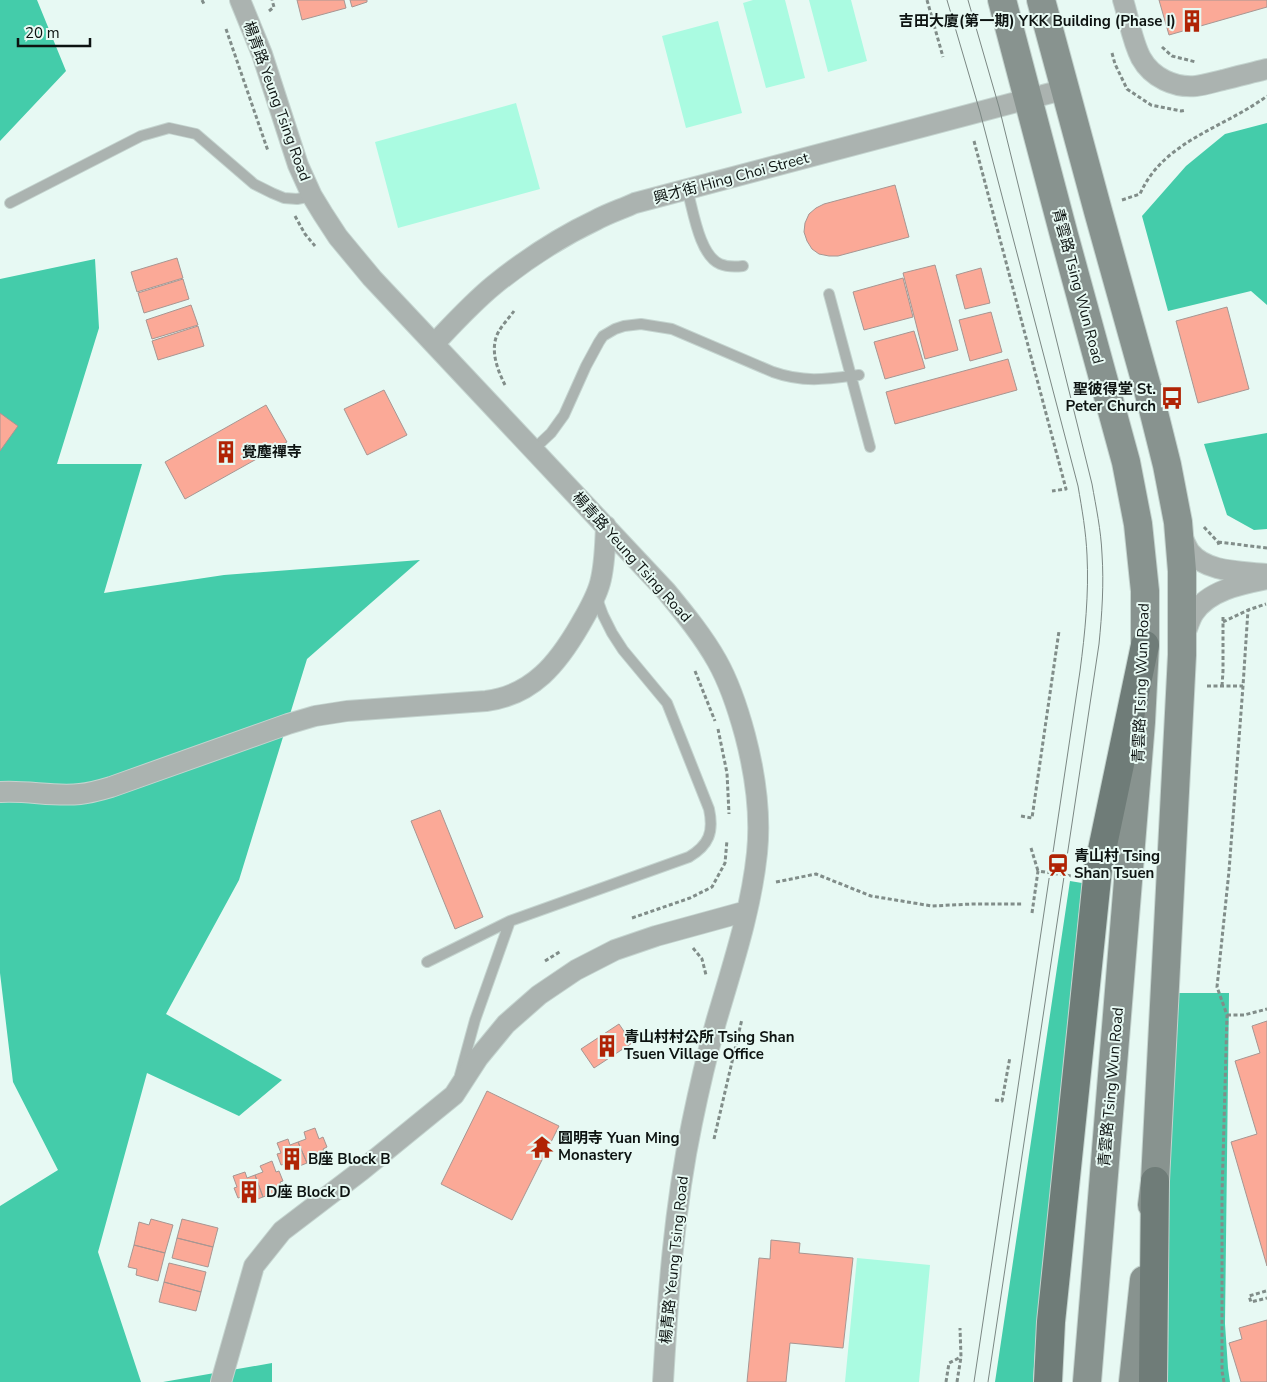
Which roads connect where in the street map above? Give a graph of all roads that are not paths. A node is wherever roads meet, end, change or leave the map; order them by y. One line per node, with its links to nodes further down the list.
1 (240, 0): 9 (street, 楊青路 Yeung Tsing Road)
2 (1002, 0): 7 (main road, 青雲路 Tsing Wun Road)
3 (1041, 0): 6 (main road)
4 (1123, 0): 5 (street)
5 (1267, 69)
6 (1066, 89): 7 (street, 興才街 Hing Choi Street); 17 (main road)
7 (1028, 99): 8 (street, 興才街 Hing Choi Street); 23 (main road, 青雲路 Tsing Wun Road)
8 (687, 189): 11 (lane); 13 (street, 興才街 Hing Choi Street)
9 (312, 196): 10 (lane); 13 (street, 楊青路 Yeung Tsing Road)
10 (10, 203)
11 (743, 266)
12 (829, 294): 14 (lane)
13 (434, 344): 16 (street, 楊青路 Yeung Tsing Road)
14 (855, 376): 15 (lane); 16 (lane)
15 (870, 447)
16 (534, 449): 18 (street, 楊青路 Yeung Tsing Road)
17 (1178, 522): 19 (street); 22 (main road)
18 (606, 526): 21 (street); 25 (street, 楊青路 Yeung Tsing Road)
19 (1267, 574)
20 (1267, 579): 22 (street)
21 (596, 596): 24 (street); 26 (lane)
22 (1183, 642): 29 (main road)
23 (1145, 645): 32 (main road); 33 (main road, 青雲路 Tsing Wun Road)
24 (0, 792)
25 (747, 911): 28 (street); 31 (street, 楊青路 Yeung Tsing Road)
26 (510, 921): 27 (lane); 28 (lane)
27 (426, 962)
28 (454, 1095): 30 (street)
29 (1155, 1181): 34 (main road); 35 (main road)
30 (221, 1382)
31 (663, 1382)
32 (1048, 1382)
33 (1087, 1382)
34 (1133, 1382)
35 (1153, 1382)

